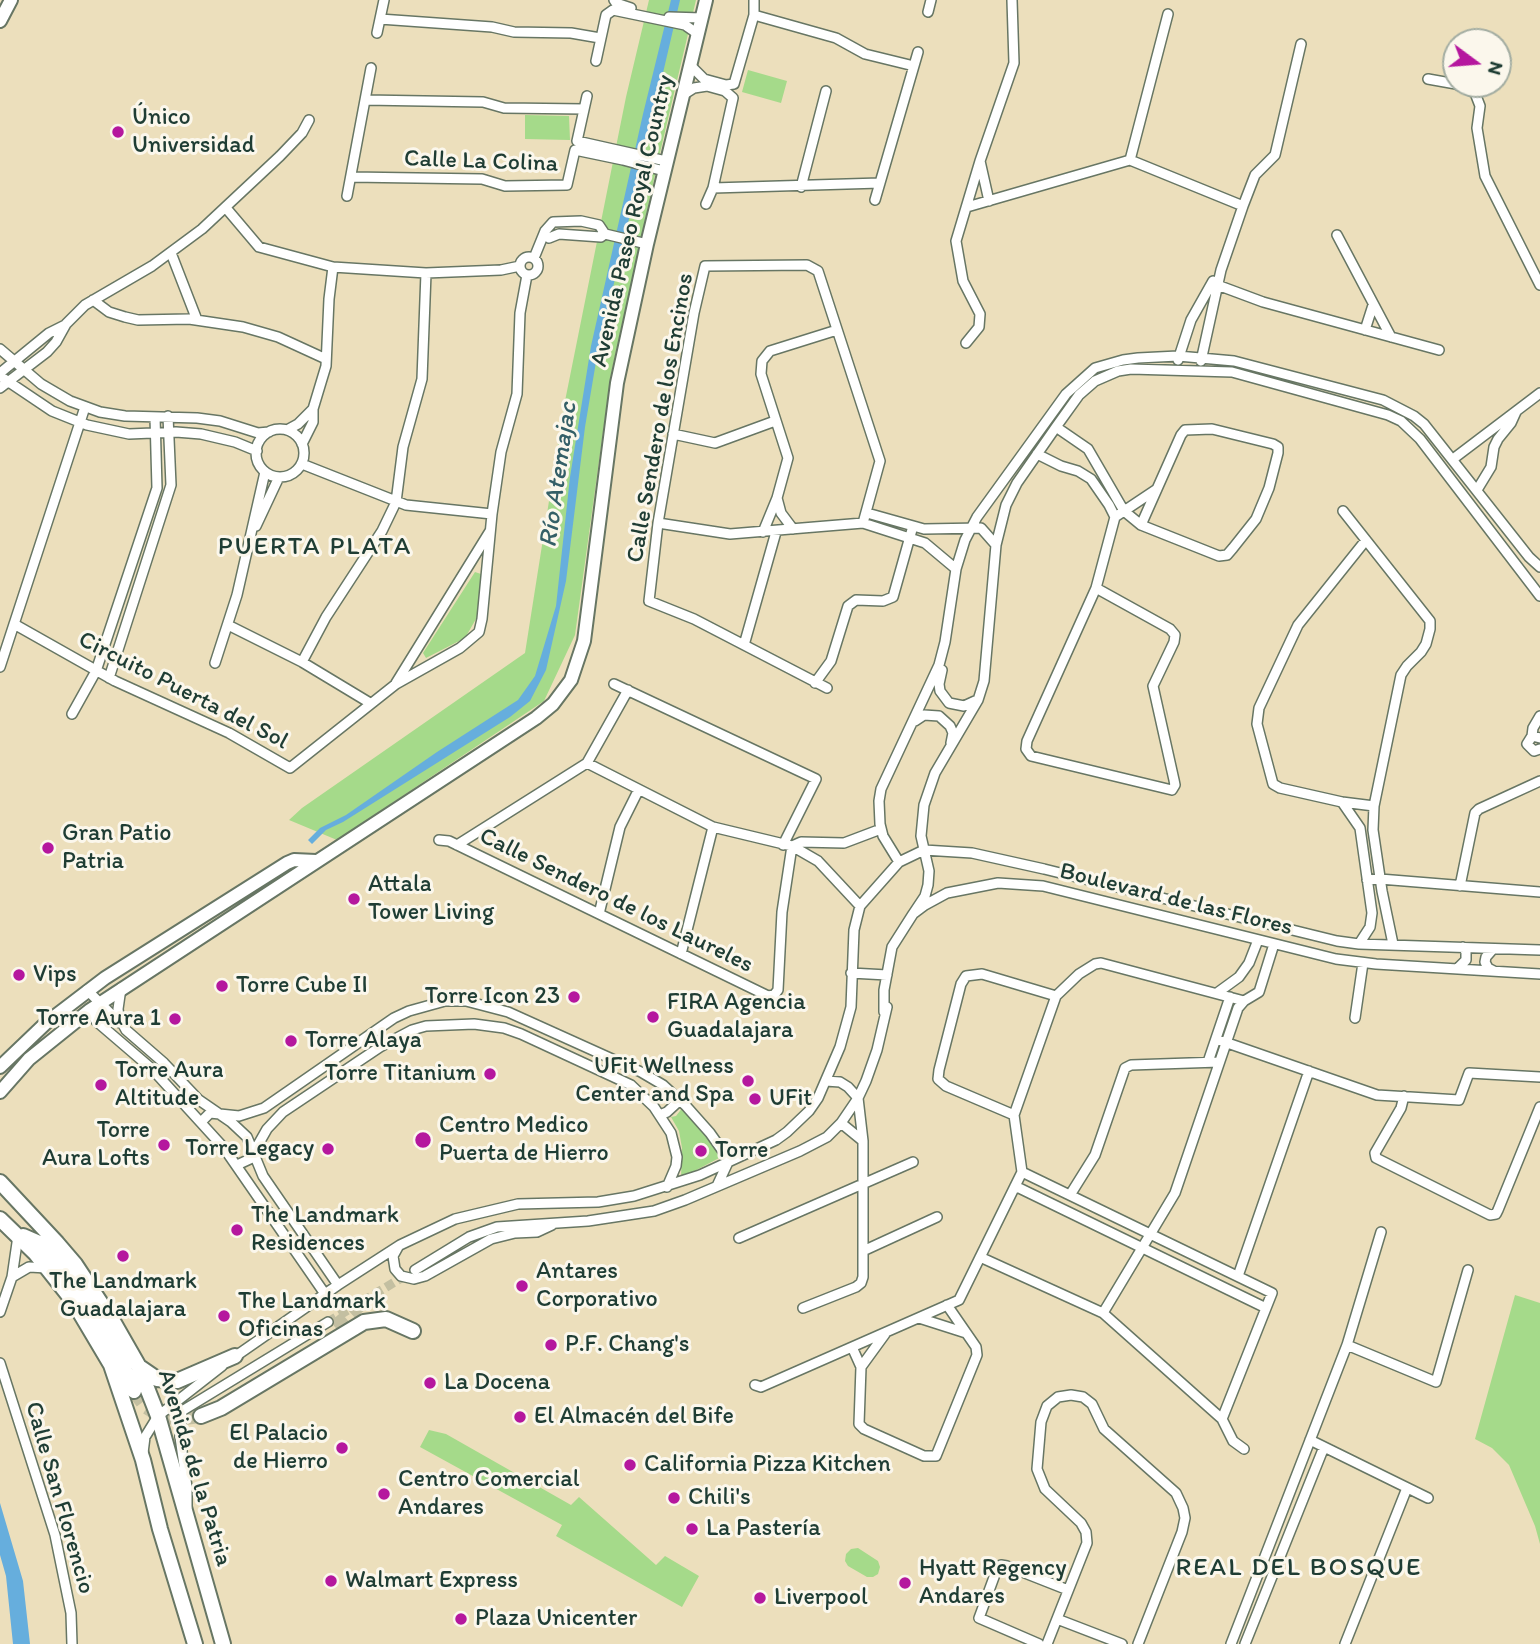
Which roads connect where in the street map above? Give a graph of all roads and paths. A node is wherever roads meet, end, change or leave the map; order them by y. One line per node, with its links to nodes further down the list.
1 (384, 0): 12 (street)
2 (614, 0): 10 (street)
3 (706, 0): 11 (street, Avenida Paseo Royal Country)
4 (754, 0): 9 (street)
5 (931, 0): 7 (street)
6 (1012, 0): 34 (street)
7 (928, 12)
8 (1168, 14): 33 (street)
9 (754, 15): 20 (street); 21 (street)
10 (655, 17): 13 (street); 16 (street)
11 (702, 18): 13 (street); 15 (street, Avenida Paseo Royal Country)
12 (380, 19): 14 (street); 16 (street)
13 (686, 22): 15 (street)
14 (377, 33)
15 (698, 34): 20 (street, Avenida Paseo Royal Country)
16 (600, 38): 19 (street)
17 (1301, 44): 44 (street)
18 (918, 52): 21 (street)
19 (596, 61)
20 (690, 65): 27 (street, Avenida Paseo Royal Country)
21 (914, 66): 37 (street)
22 (371, 68): 29 (street)
23 (1428, 79): 24 (street)
24 (1442, 82)
25 (826, 91): 38 (street)
26 (587, 96): 30 (street, Calle La Colina)
27 (681, 96): 35 (street, Avenida Paseo Royal Country); 39 (street)
28 (1477, 98): 57 (street)
29 (365, 100): 30 (street); 36 (street)
30 (584, 109): 32 (street, Calle La Colina)
31 (309, 120): 46 (street)
32 (622, 156): 35 (street, Calle La Colina); 36 (street, Calle La Colina)
33 (1129, 160): 42 (street); 44 (street)
34 (980, 161): 42 (street); 45 (street)
35 (660, 165): 50 (street, Avenida Paseo Royal Country)
36 (351, 177): 40 (street)
37 (880, 183): 38 (street); 41 (street)
38 (801, 187): 39 (street)
39 (713, 188): 43 (street)
40 (347, 196)
41 (875, 200)
42 (989, 201): 45 (street)
43 (706, 204)
44 (1243, 206): 58 (street)
45 (967, 207): 66 (street)
46 (226, 208): 51 (street); 54 (street)
47 (547, 234): 48 (street); 48 (street); 52 (street)
48 (604, 234): 50 (street)
49 (1337, 235): 60 (street)
50 (642, 243): 161 (street, Avenida Paseo Royal Country)
51 (171, 253): 59 (street); 61 (street)
52 (534, 258): 53 (street); 56 (street)
53 (520, 266): 55 (street); 56 (street)
54 (333, 267): 55 (street); 71 (street)
55 (426, 274): 103 (street)
56 (527, 275): 106 (street, Circuito Puerta del Sol)
57 (1538, 280)
58 (1215, 284): 64 (street); 69 (street); 70 (street)
59 (93, 300): 61 (street); 62 (street)
60 (1373, 305): 64 (street); 65 (street)
61 (197, 320): 71 (street)
62 (66, 324): 72 (street); 74 (street)
63 (837, 330): 83 (street); 90 (street, Calle Sendero de los Encinos); 108 (street, Calle Sendero de los Encinos)
64 (1366, 330): 65 (street)
65 (1391, 337): 68 (street)
66 (966, 343)
67 (0, 349): 72 (street)
68 (1439, 350)
69 (1178, 356): 70 (street); 73 (street); 112 (street)
70 (1201, 358): 75 (street); 94 (street)
71 (326, 359): 79 (street)
72 (14, 362): 74 (street); 76 (street)
73 (1177, 369): 75 (street); 85 (street)
74 (23, 370): 76 (street); 78 (street)
75 (1200, 370): 126 (street)
76 (2, 379): 84 (street)
77 (1540, 393): 80 (street)
78 (85, 407): 82 (street); 84 (street)
79 (313, 409): 86 (street); 91 (street)
80 (1518, 410): 94 (street); 101 (street)
81 (168, 416): 82 (street); 87 (street); 88 (street)
82 (155, 417): 89 (street)
83 (775, 421): 90 (street); 102 (street)
84 (79, 422): 89 (street); 127 (street)
85 (1056, 427): 93 (street); 96 (street)
86 (287, 430): 88 (street); 91 (street)
87 (168, 432): 89 (street); 92 (street); 122 (street)
88 (269, 432): 92 (street)
89 (156, 433): 121 (street)
90 (673, 433): 109 (street, Calle Sendero de los Encinos)
91 (302, 444): 95 (street)
92 (257, 451): 97 (street)
93 (1037, 454): 99 (street); 120 (street)
94 (1453, 459): 101 (street)
95 (302, 464): 98 (street); 103 (street)
96 (1101, 471): 99 (street); 104 (street)
97 (265, 472): 98 (street); 117 (street)
98 (279, 477): 117 (street)
99 (1091, 479): 107 (street)
100 (1157, 489): 104 (street); 110 (street); 110 (street)
101 (1476, 490): 123 (street)
102 (778, 498): 113 (street); 116 (street)
103 (396, 502): 106 (street); 131 (street)
104 (1124, 511): 107 (street); 110 (street)
105 (1343, 511): 119 (street)
106 (492, 514): 114 (street, Circuito Puerta del Sol)
107 (1115, 517): 125 (street)
108 (865, 518): 111 (street); 113 (street); 118 (street)
109 (658, 523): 116 (street); 129 (street, Calle Sendero de los Encinos)
110 (1141, 525)
111 (913, 526): 112 (street); 118 (street)
112 (971, 527): 120 (street); 124 (street)
113 (793, 529): 115 (street)
114 (491, 530): 137 (street, Circuito Puerta del Sol); 137 (street, Circuito Puerta del Sol)
115 (776, 531): 116 (street); 129 (street)
116 (763, 532)
117 (251, 537): 128 (street)
118 (911, 537): 124 (street); 136 (street)
119 (1366, 540): 152 (street); 153 (street)
120 (996, 545): 141 (street)
121 (132, 561): 122 (street); 134 (street)
122 (145, 565): 135 (street)
123 (1540, 567)
124 (956, 569): 130 (street)
125 (1096, 588): 125 (street)
126 (1540, 596)
127 (14, 624): 133 (street); 134 (street, Circuito Puerta del Sol)
128 (228, 625): 131 (street); 132 (street)
129 (744, 645): 136 (street, Calle Sendero de los Encinos)
130 (944, 648): 141 (street); 145 (street)
131 (302, 662): 142 (street)
132 (215, 663)
133 (0, 667)
134 (96, 670): 135 (street, Circuito Puerta del Sol); 143 (street)
135 (109, 678): 142 (street, Circuito Puerta del Sol)
136 (815, 682): 139 (street, Calle Sendero de los Encinos)
137 (396, 684): 142 (street, Circuito Puerta del Sol)
138 (614, 684): 140 (street)
139 (827, 688)
140 (628, 690): 149 (street, Calle Sendero de los Laureles); 154 (street)
141 (978, 700): 147 (street)
142 (370, 703)
143 (72, 714)
144 (1540, 716): 146 (street)
145 (912, 724): 147 (street); 156 (street)
146 (1536, 737): 148 (street)
147 (949, 748): 160 (street)
148 (1540, 748)
149 (587, 763): 151 (street); 159 (street, Calle Sendero de los Laureles)
150 (1540, 780): 165 (street)
151 (638, 791): 155 (street); 170 (street)
152 (1342, 802): 153 (street); 164 (street)
153 (1374, 806): 163 (street)
154 (795, 821): 158 (street); 158 (street)
155 (713, 827): 158 (street); 182 (street)
156 (881, 829): 158 (street); 162 (street)
157 (439, 839): 159 (street, Calle Sendero de los Laureles)
158 (792, 844): 168 (street); 182 (street, Calle Sendero de los Laureles)
159 (457, 845): 170 (street, Calle Sendero de los Laureles)
160 (925, 850): 162 (street); 169 (street, Boulevard de las Flores); 171 (street)
161 (316, 861): 166 (street, Avenida Paseo Royal Country); 172 (street, Avenida Paseo Royal Country)
162 (899, 862): 168 (street)
163 (1380, 879): 164 (street); 165 (street); 177 (street)
164 (1367, 880): 176 (street)
165 (1460, 886): 167 (street)
166 (246, 888): 172 (street); 178 (street, Avenida Paseo Royal Country)
167 (1540, 892)
168 (860, 906): 187 (street)
169 (1202, 908): 173 (street); 176 (street, Boulevard de las Flores)
170 (598, 914): 182 (street, Calle Sendero de los Laureles)
171 (913, 914): 173 (street, Boulevard de las Flores); 188 (street, Boulevard de las Flores)
172 (222, 924): 189 (street, Avenida Paseo Royal Country)
173 (1198, 925): 174 (street, Boulevard de las Flores)
174 (1258, 940): 175 (street, Boulevard de las Flores); 191 (street)
175 (1273, 944): 183 (street, Boulevard de las Flores); 194 (street)
176 (1359, 944): 177 (street, Boulevard de las Flores)
177 (1393, 944): 179 (street, Boulevard de las Flores)
178 (156, 946): 189 (street); 190 (street, Avenida Paseo Royal Country)
179 (1463, 947): 180 (street, Boulevard de las Flores); 184 (street)
180 (1493, 949): 181 (street, Boulevard de las Flores); 185 (street)
181 (1540, 950)
182 (681, 954)
183 (1363, 963): 184 (street, Boulevard de las Flores); 198 (street)
184 (1457, 969): 185 (street, Boulevard de las Flores)
185 (1494, 971): 186 (street, Boulevard de las Flores)
186 (1540, 974)
187 (851, 975): 188 (street); 210 (street)
188 (887, 979): 213 (street, Boulevard de las Flores)
189 (121, 988): 195 (street, Avenida Paseo Royal Country); 201 (street)
190 (87, 990): 195 (street); 199 (street, Avenida Paseo Royal Country)
191 (1217, 993): 192 (street); 193 (street)
192 (1056, 996): 218 (street); 218 (street)
193 (1230, 997): 194 (street); 203 (street)
194 (1244, 1001): 203 (street)
195 (95, 1006): 201 (street); 207 (street, Avenida Paseo Royal Country); 219 (street)
196 (495, 1008): 197 (street); 200 (street); 214 (street)
197 (394, 1018): 202 (street); 216 (street)
198 (1354, 1018)
199 (46, 1023): 206 (street, Avenida Paseo Royal Country); 207 (street)
200 (490, 1025): 202 (street); 217 (street)
201 (126, 1030): 216 (street)
202 (402, 1035): 222 (street)
203 (1221, 1041): 204 (street); 205 (street); 208 (street)
204 (1208, 1062): 205 (street); 233 (street)
205 (1219, 1062): 239 (street)
206 (0, 1067)
207 (18, 1070): 211 (street, Avenida Paseo Royal Country)
208 (1309, 1071): 212 (street); 250 (street)
209 (1540, 1077): 212 (street)
210 (826, 1080): 213 (street); 223 (street)
211 (0, 1091)
212 (1404, 1096): 215 (street)
213 (858, 1098): 220 (street, Boulevard de las Flores); 221 (street)
214 (680, 1100): 217 (street); 223 (street)
215 (1540, 1107)
216 (216, 1113): 219 (street); 222 (street)
217 (660, 1115): 232 (street)
218 (1014, 1115): 226 (street)
219 (202, 1121): 225 (street)
220 (841, 1123): 221 (street); 229 (street, Boulevard de las Flores)
221 (863, 1141): 230 (street)
222 (254, 1154): 225 (street); 252 (street)
223 (729, 1160): 227 (street); 229 (street)
224 (913, 1162): 230 (street)
225 (237, 1165): 253 (street)
226 (1021, 1172): 231 (street); 233 (street)
227 (686, 1180): 232 (street); 234 (street)
228 (0, 1182): 242 (main road, Avenida de la Patria)
229 (718, 1186): 234 (street, Boulevard de las Flores)
230 (862, 1186): 241 (street); 245 (street)
231 (1015, 1186): 244 (street); 246 (street)
232 (667, 1187): 243 (street)
233 (1070, 1195): 239 (street)
234 (692, 1197): 237 (street, Boulevard de las Flores)
235 (937, 1216): 245 (street)
236 (0, 1219): 240 (main road, Avenida de la Patria)
237 (556, 1223): 243 (street); 248 (street)
238 (1381, 1232): 264 (street)
239 (1151, 1234): 244 (street); 250 (street)
240 (18, 1236): 242 (main road); 247 (main road, Avenida de la Patria); 251 (street); 271 (main road)
241 (739, 1238)
242 (57, 1242): 268 (main road, Avenida de la Patria)
243 (400, 1245): 252 (street)
244 (1143, 1248): 256 (street); 258 (street)
245 (863, 1251): 255 (street)
246 (980, 1257): 254 (street); 258 (street)
247 (47, 1268): 251 (street); 277 (main road, Avenida de la Patria)
248 (415, 1270)
249 (1468, 1270): 264 (street)
250 (1238, 1276): 256 (street)
251 (12, 1277): 257 (street)
252 (338, 1284): 253 (street)
253 (325, 1294): 266 (street)
254 (947, 1305): 259 (street); 263 (street)
255 (803, 1308)
256 (1266, 1308): 273 (street)
257 (0, 1312)
258 (1103, 1313): 273 (street)
259 (919, 1318): 262 (street); 263 (street)
260 (332, 1324): 261 (main road); 280 (street)
261 (413, 1331)
262 (886, 1332): 265 (street); 269 (street)
263 (966, 1333): 269 (street)
264 (1348, 1345): 274 (street)
265 (852, 1347): 269 (street); 270 (street)
266 (235, 1356): 268 (main road); 272 (street)
267 (0, 1363): 283 (street, Calle San Florencio)
268 (138, 1365): 272 (main road, Avenida de la Patria)
269 (861, 1367)
270 (755, 1385)
271 (134, 1391)
272 (158, 1416): 277 (street); 280 (main road, Avenida de la Patria)
273 (1222, 1419): 276 (street)
274 (1310, 1440): 275 (street); 290 (street)
275 (1324, 1447): 278 (street); 291 (street)
276 (1244, 1449)
277 (143, 1461): 284 (main road, Avenida de la Patria)
278 (1407, 1488): 279 (street); 292 (street)
279 (1428, 1498)
280 (187, 1512): 285 (main road, Avenida de la Patria)
281 (1068, 1590): 282 (street); 286 (street); 289 (street)
282 (1057, 1619): 287 (street); 288 (street)
283 (72, 1644)
284 (195, 1644)
285 (223, 1644)
286 (1039, 1644)
287 (1047, 1644)
288 (1122, 1644)
289 (1138, 1644)
290 (1231, 1644)
291 (1245, 1644)
292 (1345, 1644)

